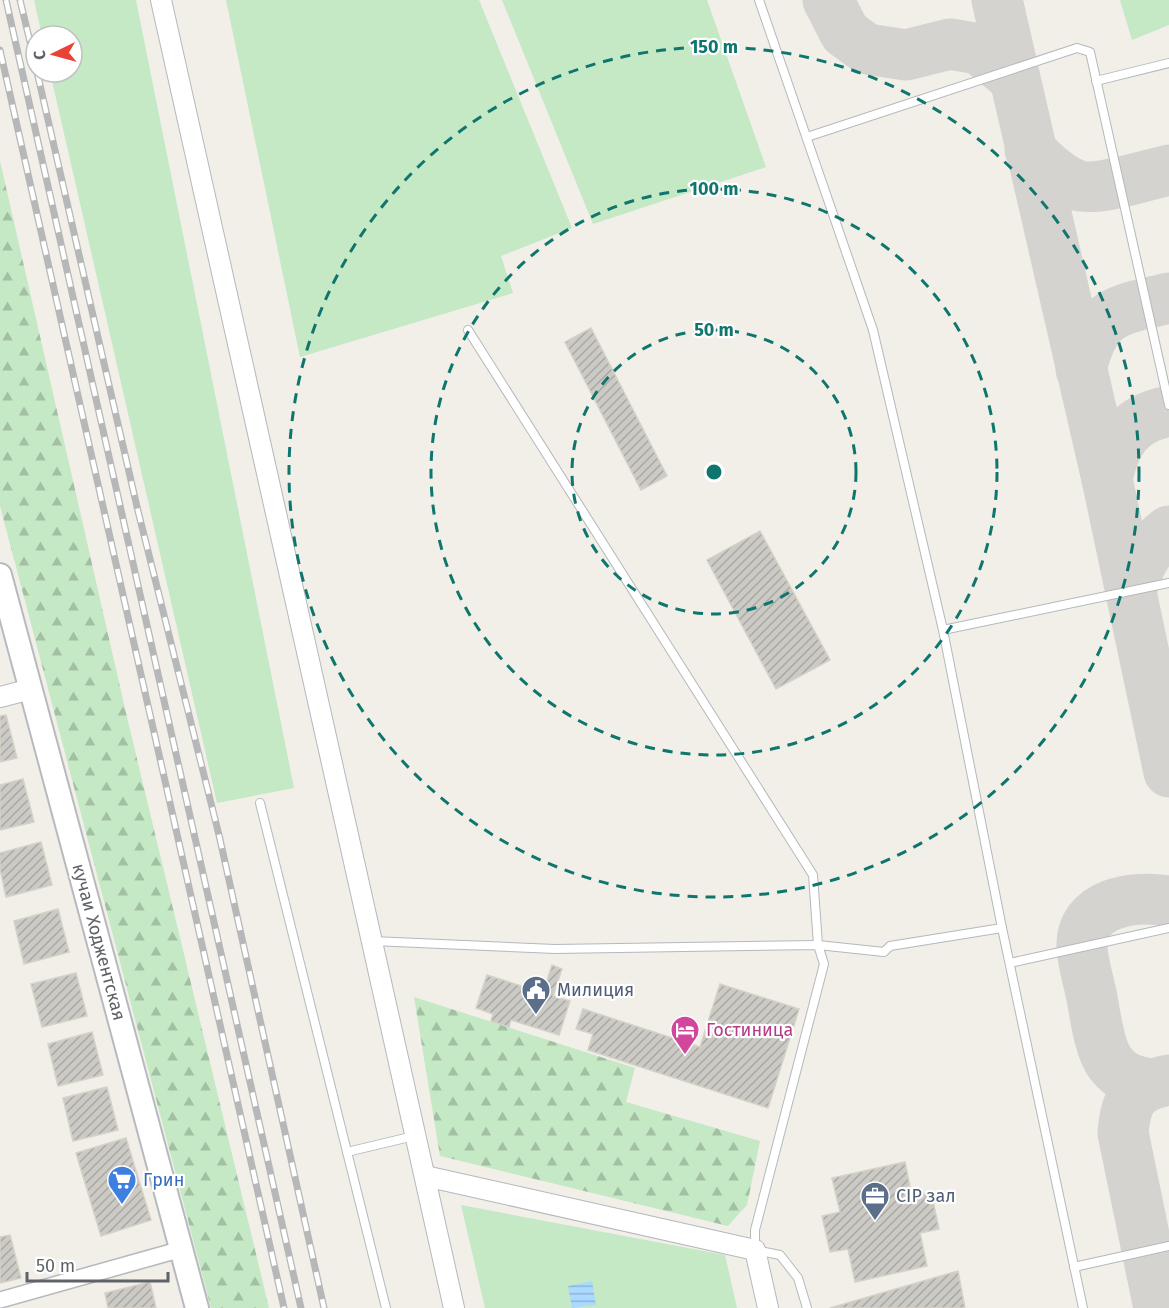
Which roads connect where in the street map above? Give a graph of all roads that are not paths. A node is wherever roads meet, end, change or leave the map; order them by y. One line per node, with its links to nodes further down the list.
1 (161, 0): 16 (street)
2 (759, 0): 5 (lane)
3 (1169, 63): 4 (lane)
4 (1096, 81): 5 (lane); 7 (lane)
5 (807, 137): 10 (lane)
6 (468, 330): 17 (lane)
7 (1169, 405)
8 (0, 576): 11 (main road, кучаи Ходжентская)
9 (1169, 583): 10 (lane)
10 (944, 630): 14 (lane)
11 (31, 689): 12 (street); 23 (main road, кучаи Ходжентская)
12 (0, 697)
13 (260, 803): 20 (lane)
14 (1002, 928): 17 (lane); 18 (lane)
15 (1169, 928): 18 (lane)
16 (370, 941): 17 (lane); 19 (street)
17 (818, 945): 24 (lane)
18 (1010, 963): 25 (lane)
19 (414, 1136): 20 (lane); 21 (street)
20 (347, 1152): 28 (lane)
21 (425, 1176): 24 (street); 29 (street)
22 (1169, 1246): 25 (lane)
23 (183, 1249): 26 (street); 27 (main road, кучаи Ходжентская)
24 (755, 1250): 30 (street); 31 (lane)
25 (1074, 1267): 32 (lane)
26 (0, 1300)
27 (198, 1308)
28 (386, 1308)
29 (454, 1308)
30 (768, 1308)
31 (807, 1308)
32 (1083, 1308)

